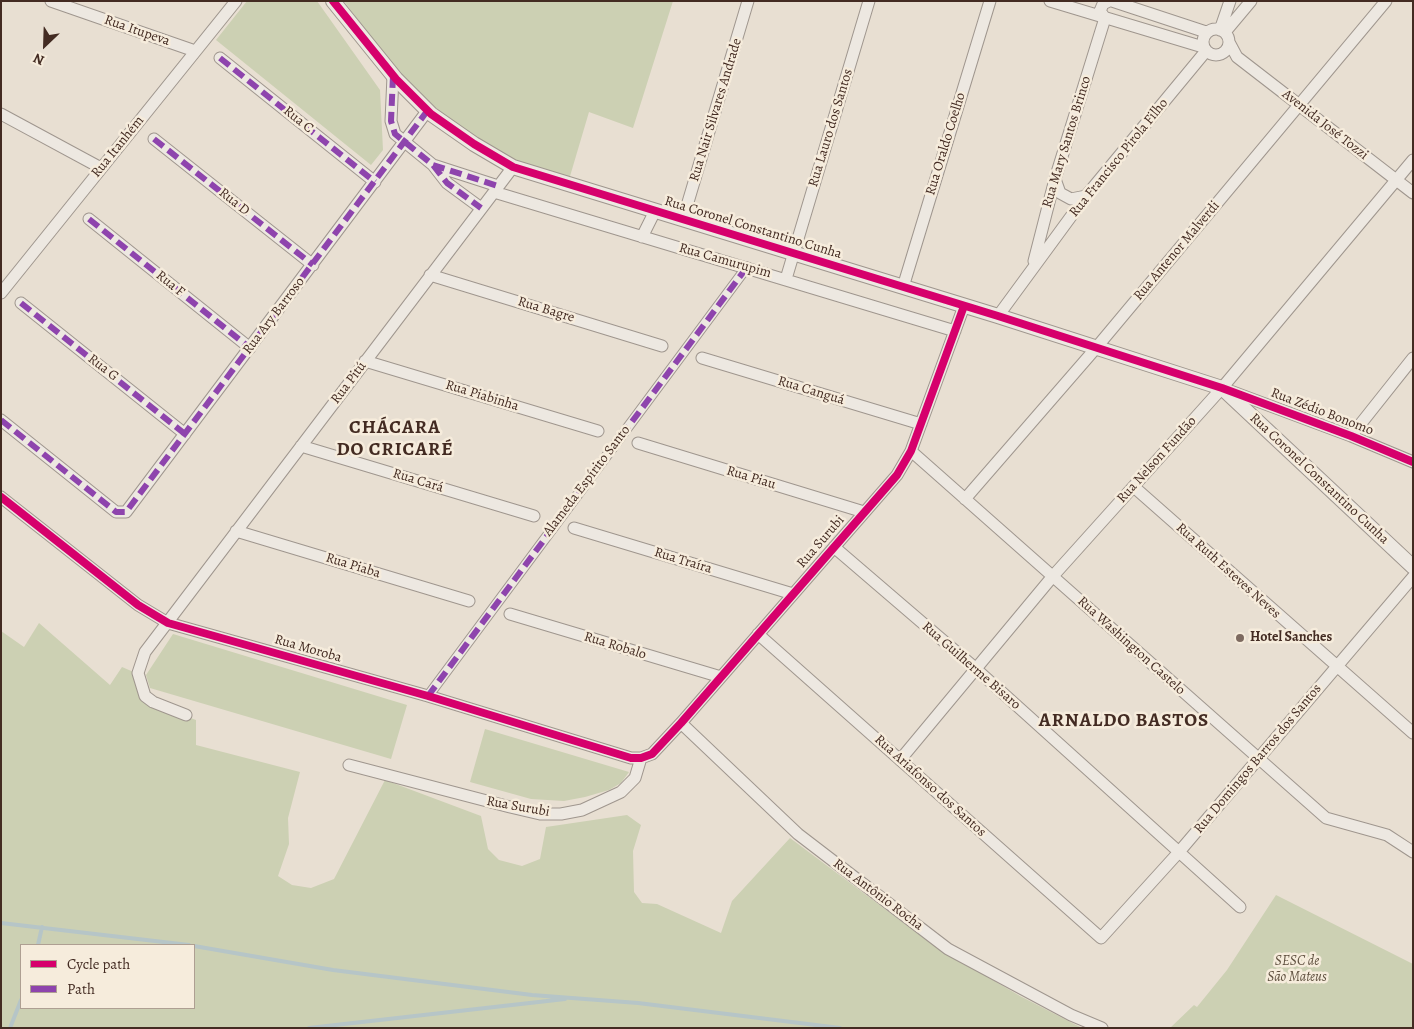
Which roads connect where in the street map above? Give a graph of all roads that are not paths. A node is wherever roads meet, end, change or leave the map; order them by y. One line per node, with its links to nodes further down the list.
1 (51, 1): 16 (street, Rua Itupeva)
2 (236, 1): 16 (street, Rua Itanhém)
3 (333, 1): 20 (street, Rua Coronel Constantino Cunha)
4 (748, 1): 39 (street, Rua Nair Silvares Andrade)
5 (870, 1): 41 (street, Rua Lauro dos Santos)
6 (990, 1): 47 (street, Rua Oraldo Coelho)
7 (1050, 1): 12 (street, Avenida José Tozzi)
8 (1110, 1): 12 (street, Rua Mary Santos Brinco); 13 (street)
9 (1230, 1): 14 (street)
10 (1251, 1): 14 (street)
11 (1386, 1): 21 (street, Rua Antenor Malverdi)
12 (1105, 18): 15 (street, Avenida José Tozzi); 30 (street, Rua Mary Santos Brinco)
13 (1206, 32): 14 (street); 15 (street)
14 (1225, 35): 17 (street); 18 (street, Avenida José Tozzi)
15 (1205, 49): 17 (street, Avenida José Tozzi); 35 (street, Rua Francisco Pirola Filho)
16 (195, 51): 29 (street, Rua Itanhém)
17 (1220, 54): 18 (street, Avenida José Tozzi)
18 (1237, 57): 21 (street, Avenida José Tozzi)
19 (220, 58): 32 (street, Rua C)
20 (393, 76): 22 (street, Rua Coronel Constantino Cunha); 25 (street)
21 (1300, 105): 31 (street, Avenida José Tozzi); 55 (street, Rua Antenor Malverdi)
22 (428, 110): 25 (street, Rua Ary Barroso); 28 (street, Rua Coronel Constantino Cunha)
23 (1, 114): 29 (street)
24 (154, 139): 42 (street, Rua D)
25 (404, 143): 27 (street); 32 (street, Rua Ary Barroso)
26 (1413, 160): 31 (street, Rua Nelson Fundão)
27 (433, 165): 33 (street, Rua Camurupim); 36 (street)
28 (513, 167): 33 (street, Rua Pitú); 37 (street, Rua Coronel Constantino Cunha)
29 (101, 168): 48 (street, Rua Itanhém)
30 (1054, 179): 35 (street); 44 (street, Rua Mary Santos Brinco)
31 (1396, 180): 34 (street, Avenida José Tozzi); 59 (street, Rua Nelson Fundão)
32 (375, 182): 42 (street, Rua Ary Barroso)
33 (496, 189): 36 (street, Rua Pitú); 40 (street, Rua Camurupim)
34 (1413, 193)
35 (1086, 196): 44 (street, Rua Francisco Pirola Filho)
36 (481, 208): 45 (street, Rua Pitú)
37 (655, 211): 39 (street, Rua Coronel Constantino Cunha); 40 (street)
38 (89, 219): 54 (street, Rua F)
39 (683, 219): 41 (street, Rua Coronel Constantino Cunha)
40 (642, 236): 43 (street, Rua Camurupim)
41 (793, 254): 46 (street, Rua Lauro dos Santos); 47 (street, Rua Coronel Constantino Cunha)
42 (313, 265): 54 (street, Rua Ary Barroso)
43 (747, 268): 46 (street, Rua Camurupim); 88 (street, Alameda Espírito Santo)
44 (1033, 268): 51 (street)
45 (430, 275): 53 (street, Rua Bagre); 58 (street, Rua Pitú)
46 (786, 279): 52 (street, Rua Camurupim)
47 (902, 287): 50 (street, Rua Coronel Constantino Cunha)
48 (1, 293)
49 (21, 303): 63 (street, Rua G)
50 (964, 306): 51 (street, Rua Coronel Constantino Cunha); 52 (street, Rua Surubi)
51 (998, 316): 55 (street, Rua Coronel Constantino Cunha)
52 (955, 331): 61 (street, Rua Surubi)
53 (662, 346)
54 (250, 348): 63 (street, Rua Ary Barroso)
55 (1096, 348): 59 (street, Rua Coronel Constantino Cunha); 71 (street, Rua Antenor Malverdi)
56 (702, 358): 61 (street, Rua Canguá)
57 (1413, 358): 64 (street)
58 (366, 361): 62 (street, Rua Piabinha); 66 (street, Rua Pitú)
59 (1222, 388): 64 (street, Rua Zédio Bonomo); 69 (street, Rua Nelson Fundão); 77 (street, Rua Coronel Constantino Cunha)
60 (1, 420): 63 (street, Rua Ary Barroso)
61 (921, 424): 67 (street, Rua Surubi)
62 (598, 431)
63 (186, 434)
64 (1351, 436): 68 (street, Rua Zédio Bonomo)
65 (638, 443): 72 (street, Rua Piau)
66 (301, 446): 73 (street, Rua Cará); 75 (street, Rua Pitú)
67 (911, 451): 71 (street, Rua Washington Castelo); 72 (street, Rua Surubi)
68 (1413, 462)
69 (1134, 487): 78 (street, Rua Nelson Fundão); 85 (street, Rua Ruth Esteves Neves)
70 (1, 498): 83 (street, Rua Moroba)
71 (965, 499): 78 (street, Rua Washington Castelo)
72 (864, 512): 76 (street, Rua Surubi)
73 (534, 516)
74 (574, 528): 80 (street, Rua Traíra)
75 (236, 531): 81 (street, Rua Piaba); 83 (street, Rua Pitú)
76 (834, 547): 80 (street, Rua Surubi); 86 (street, Rua Guilherme Bisaro)
77 (1413, 567)
78 (1052, 576): 86 (street, Rua Nelson Fundão); 93 (street, Rua Washington Castelo)
79 (1413, 577): 85 (street, Rua Domingos Barros dos Santos)
80 (793, 594): 84 (street, Rua Surubi)
81 (469, 601)
82 (510, 614): 87 (street, Rua Robalo)
83 (168, 623): 88 (street, Rua Moroba); 89 (street, Rua Pitú)
84 (758, 634): 87 (street, Rua Surubi); 94 (street, Rua Ariafonso dos Santos)
85 (1336, 667): 91 (street, Rua Ruth Esteves Neves); 93 (street, Rua Domingos Barros dos Santos)
86 (975, 668): 94 (street, Rua Nelson Fundão); 96 (street, Rua Guilherme Bisaro)
87 (720, 677): 90 (street, Rua Surubi)
88 (428, 696): 92 (street, Rua Moroba)
89 (186, 715)
90 (681, 723): 92 (street, Rua Surubi); 100 (street, Rua Antônio Rocha)
91 (1413, 733)
92 (641, 758): 95 (street, Rua Surubi)
93 (1258, 759): 96 (street, Rua Domingos Barros dos Santos); 97 (street, Rua Washington Castelo)
94 (900, 760): 99 (street, Rua Ariafonso dos Santos)
95 (349, 765)
96 (1179, 852): 98 (street, Rua Guilherme Bisaro); 99 (street, Rua Domingos Barros dos Santos)
97 (1413, 852)
98 (1240, 907)
99 (1101, 938)
100 (1102, 1028)

